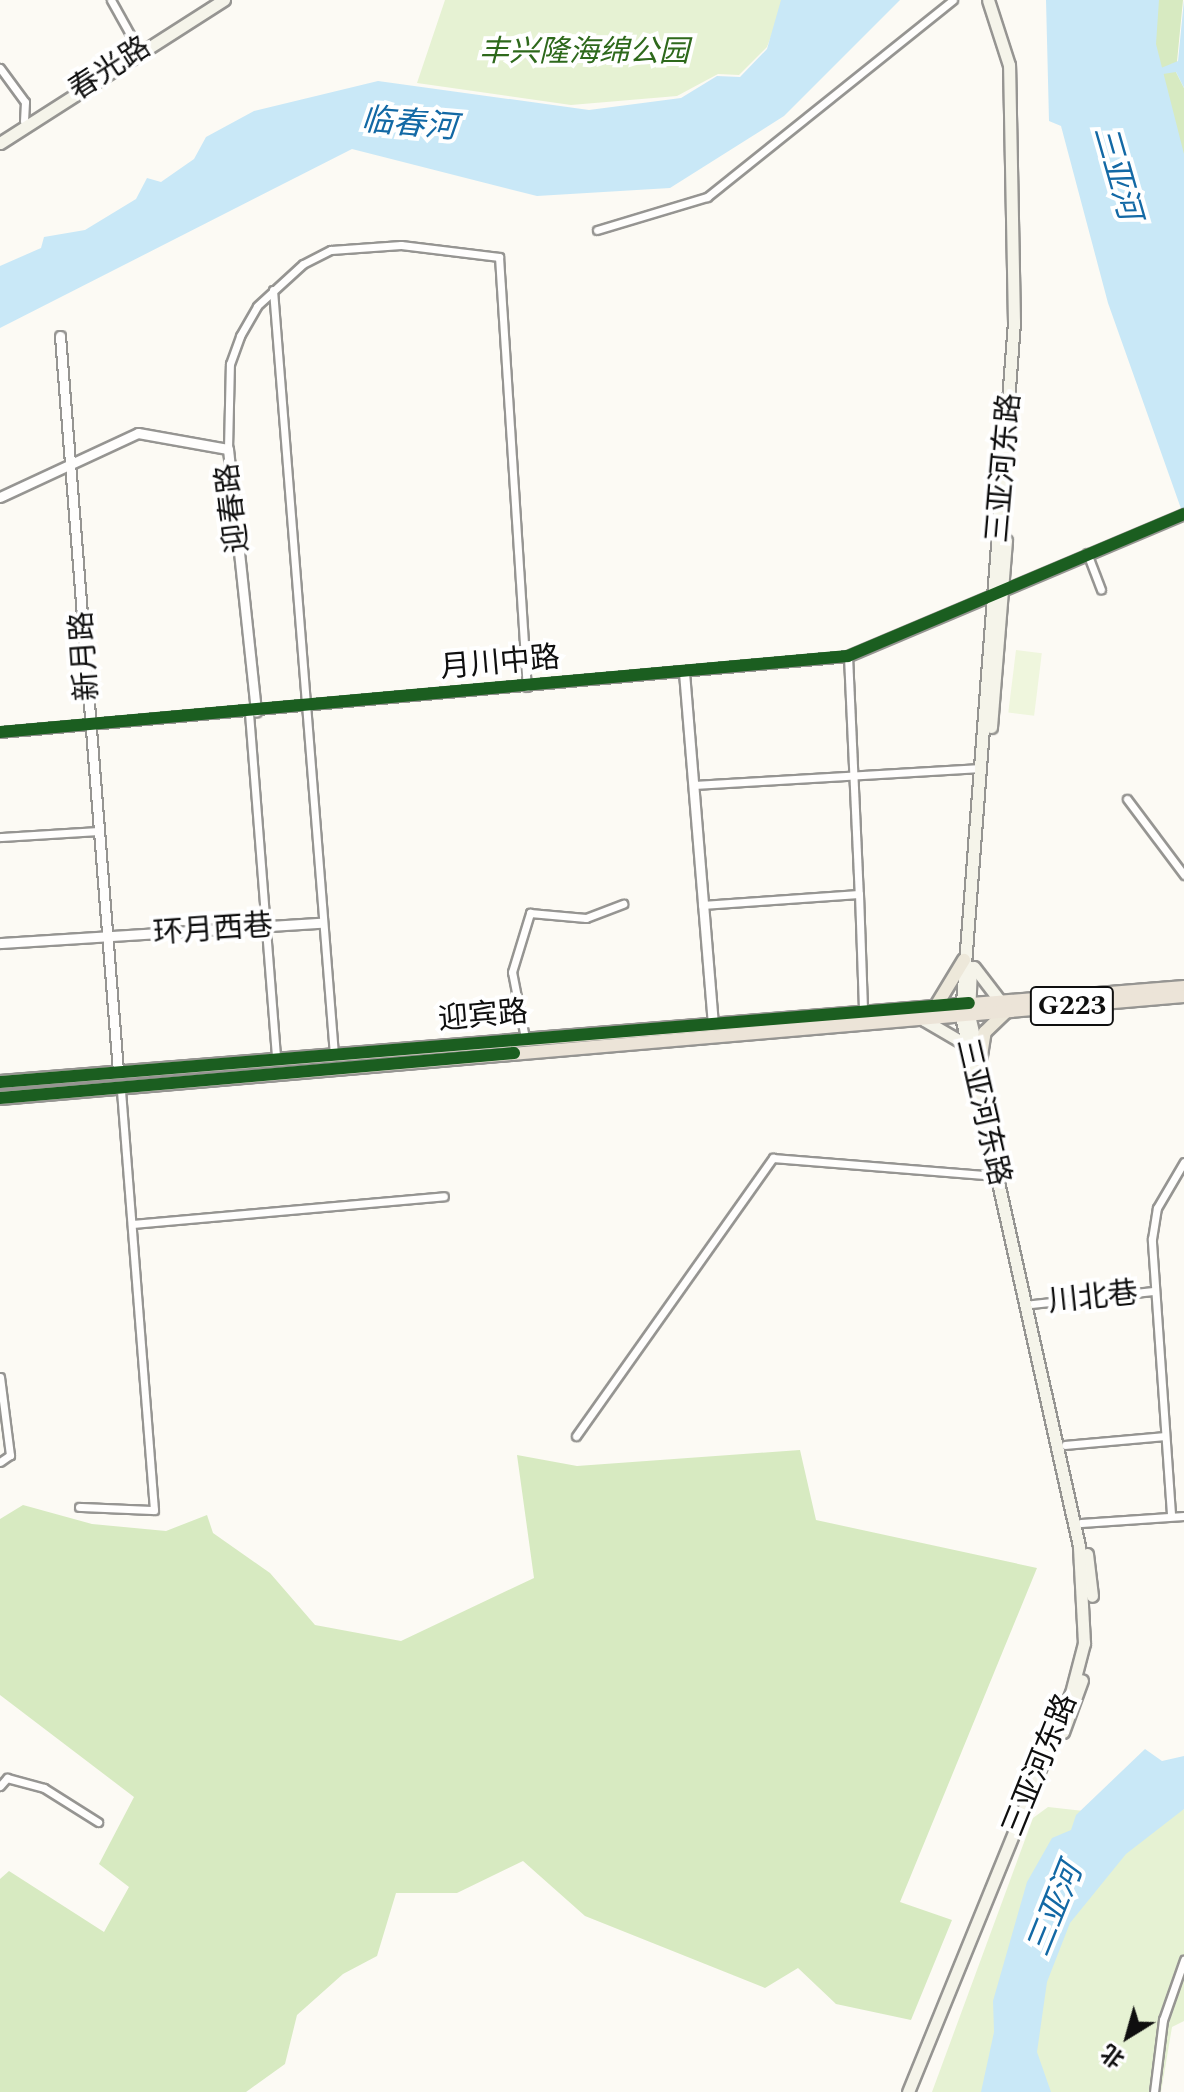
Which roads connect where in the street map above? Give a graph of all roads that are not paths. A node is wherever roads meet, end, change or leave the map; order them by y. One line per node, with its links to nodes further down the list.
1 (111, 0): 7 (street)
2 (209, 0): 7 (main road, 春光路)
3 (224, 0): 11 (main road, 春光路)
4 (953, 0): 12 (street)
5 (988, 0): 22 (main road, 三亚河东路)
6 (996, 0): 20 (main road, 三亚河东路)
7 (136, 45): 9 (main road, 春光路)
8 (0, 68): 9 (street)
9 (24, 121): 10 (main road, 春光路)
10 (0, 136)
11 (0, 143)
12 (597, 230)
13 (273, 290): 15 (street); 25 (street); 26 (street)
14 (60, 336): 16 (street, 新月路)
15 (228, 449): 16 (street, 迎春路); 27 (street, 迎春路)
16 (70, 464): 17 (street, 迎春路); 28 (street, 新月路)
17 (0, 497)
18 (1184, 514): 19 (street, 月川中路)
19 (1087, 553): 20 (street, 月川中路); 21 (street)
20 (1004, 588): 22 (street, 月川中路); 44 (main road, 三亚河东路)
21 (1101, 589)
22 (992, 595): 23 (street, 月川中路); 30 (main road, 三亚河东路)
23 (848, 656): 24 (street, 月川中路); 31 (street)
24 (684, 672): 25 (street, 月川中路); 32 (street)
25 (527, 687): 26 (street, 月川中路)
26 (303, 707): 27 (street, 月川中路); 40 (street)
27 (253, 713): 28 (street, 月川中路); 41 (street)
28 (91, 725): 29 (street, 月川中路); 34 (street, 新月路)
29 (0, 732)
30 (981, 768): 31 (street); 44 (main road, 三亚河东路)
31 (850, 776): 32 (street); 37 (street)
32 (693, 785): 39 (street)
33 (1127, 799): 36 (street)
34 (99, 831): 35 (street); 42 (street, 新月路)
35 (0, 837)
36 (1184, 875)
37 (859, 894): 39 (street); 50 (street)
38 (623, 904): 53 (street)
39 (702, 905): 52 (street)
40 (320, 923): 41 (street, 环月西巷); 55 (street)
41 (265, 926): 42 (street, 环月西巷); 56 (street)
42 (107, 936): 43 (street, 环月西巷); 58 (street, 新月路)
43 (0, 943)
44 (968, 958): 47 (main road); 48 (main road); 49 (main road, 三亚河东路)
45 (1184, 987): 48 (highway, 迎宾路 / G223)
46 (1184, 996): 48 (highway, 迎宾路 / G223)
47 (936, 1006): 49 (highway, 迎宾路 / G223); 50 (highway, 迎宾路 / G223)
48 (1003, 1006): 49 (highway, 迎宾路 / G223); 57 (main road)
49 (965, 1009): 51 (highway, 迎宾路 / G223); 54 (main road, 三亚河东路); 57 (main road, 三亚河东路)
50 (863, 1010): 52 (highway, 迎宾路 / G223)
51 (919, 1019): 54 (main road); 60 (highway, 迎宾路 / G223)
52 (713, 1023): 53 (highway, 迎宾路 / G223)
53 (525, 1038): 55 (highway, 迎宾路 / G223)
54 (969, 1047): 63 (main road, 三亚河东路)
55 (334, 1054): 56 (highway, 迎宾路 / G223)
56 (276, 1059): 58 (highway, 迎宾路 / G223)
57 (980, 1062): 67 (main road, 三亚河东路)
58 (118, 1072): 59 (highway, 迎宾路 / G223)
59 (0, 1082)
60 (121, 1088): 61 (highway, 迎宾路 / G223); 65 (street)
61 (0, 1098)
62 (1184, 1162): 66 (street, 川北巷)
63 (999, 1176): 69 (street); 80 (main road, 三亚河东路)
64 (444, 1196): 65 (street)
65 (133, 1224): 73 (street)
66 (1154, 1291): 67 (street, 川北巷); 70 (street, 川北巷)
67 (1032, 1304): 71 (main road, 三亚河东路)
68 (0, 1377): 72 (street)
69 (576, 1436)
70 (1165, 1436): 71 (street); 74 (street, 川北巷)
71 (1065, 1445): 76 (main road, 三亚河东路)
72 (0, 1462)
73 (79, 1507)
74 (1171, 1514): 75 (street); 76 (street)
75 (1184, 1516)
76 (1081, 1523): 81 (main road, 三亚河东路)
77 (0, 1786): 78 (street)
78 (98, 1822)
79 (1184, 1960): 82 (street)
80 (908, 2092)
81 (916, 2092)
82 (1154, 2092)

